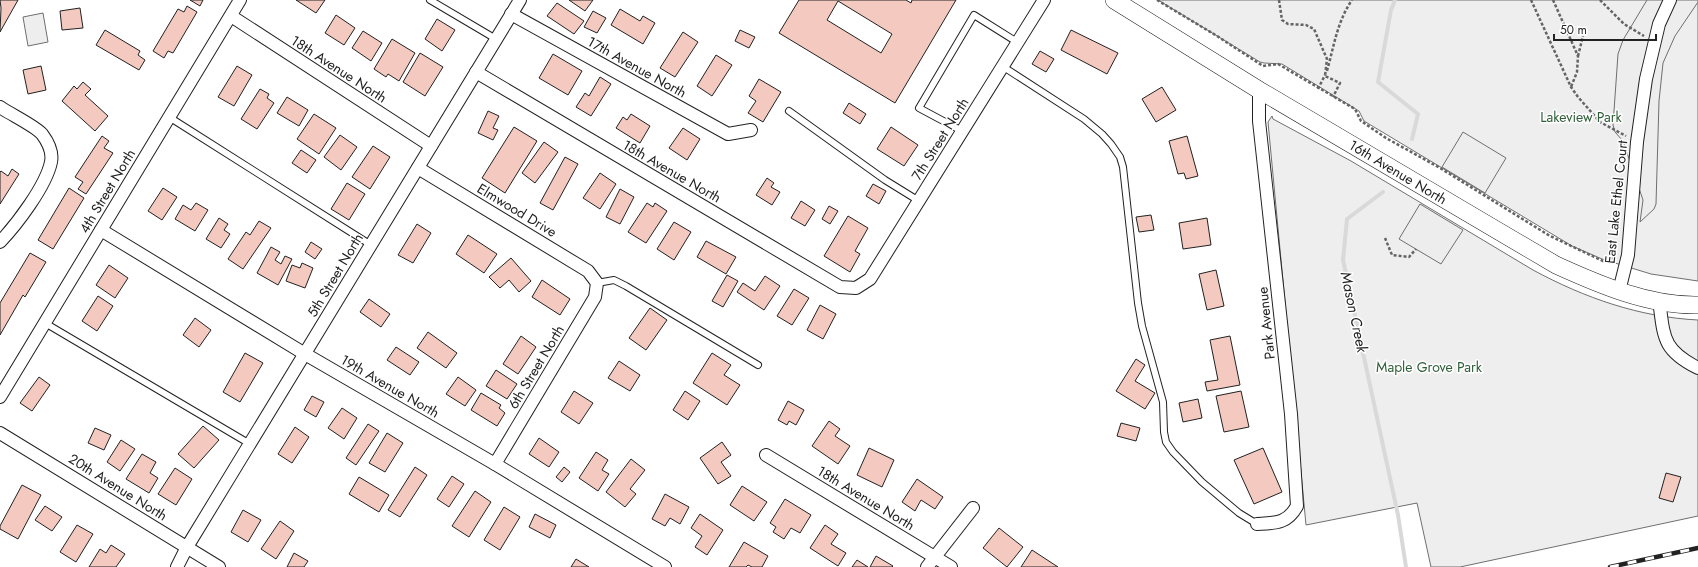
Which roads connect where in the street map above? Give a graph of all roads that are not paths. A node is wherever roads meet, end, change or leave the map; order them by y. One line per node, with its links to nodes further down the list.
1 (240, 0): 8 (street, 4th Street North)
2 (430, 0): 9 (lane)
3 (520, 0): 7 (street, 5th Street North)
4 (1044, 0): 10 (street, 7th Street North)
5 (1114, 0): 13 (main road, 16th Avenue North)
6 (1670, 0): 27 (street, East Lake Ethel Court)
7 (511, 14): 9 (street, 5th Street North); 17 (street, 17th Avenue North)
8 (231, 16): 16 (street, 4th Street North); 19 (street, 18th Avenue North)
9 (496, 39): 12 (street, 5th Street North)
10 (1017, 42): 11 (street, 7th Street North); 18 (lane)
11 (1002, 66): 18 (street, 7th Street North); 40 (lane)
12 (476, 72): 19 (street, 5th Street North); 26 (street, 18th Avenue North)
13 (1259, 90): 27 (main road, 16th Avenue North); 40 (street, Park Avenue)
14 (0, 108): 23 (street)
15 (789, 111): 21 (lane)
16 (169, 117): 22 (street, 4th Street North); 24 (lane)
17 (752, 130)
18 (962, 131): 21 (street, 7th Street North)
19 (431, 146): 20 (street, 5th Street North)
20 (418, 168): 24 (street, 5th Street North); 25 (street, Elmwood Drive)
21 (918, 201): 26 (street, 7th Street North)
22 (101, 230): 30 (street, 4th Street North); 31 (street, 19th Avenue North)
23 (0, 242)
24 (371, 245): 31 (street, 5th Street North)
25 (596, 283): 32 (lane); 38 (street, 6th Street North)
26 (856, 288)
27 (1620, 291): 28 (main road, 16th Avenue North)
28 (1658, 300): 29 (main road, 16th Avenue North); 33 (street)
29 (1698, 305)
30 (45, 323): 34 (street, 4th Street North); 36 (lane)
31 (305, 354): 36 (street, 5th Street North); 38 (street, 19th Avenue North)
32 (758, 365)
33 (1698, 368)
34 (0, 397)
35 (0, 433): 41 (street, 20th Avenue North)
36 (250, 444): 41 (street, 5th Street North)
37 (766, 455): 42 (street, 18th Avenue North)
38 (495, 464): 45 (street, 19th Avenue North)
39 (973, 508): 42 (street)
40 (1257, 524)
41 (187, 547): 43 (street, 5th Street North); 44 (street, 20th Avenue North)
42 (935, 557): 46 (street); 47 (street, 18th Avenue North)
43 (177, 567)
44 (219, 567)
45 (665, 567)
46 (927, 567)
47 (951, 567)

